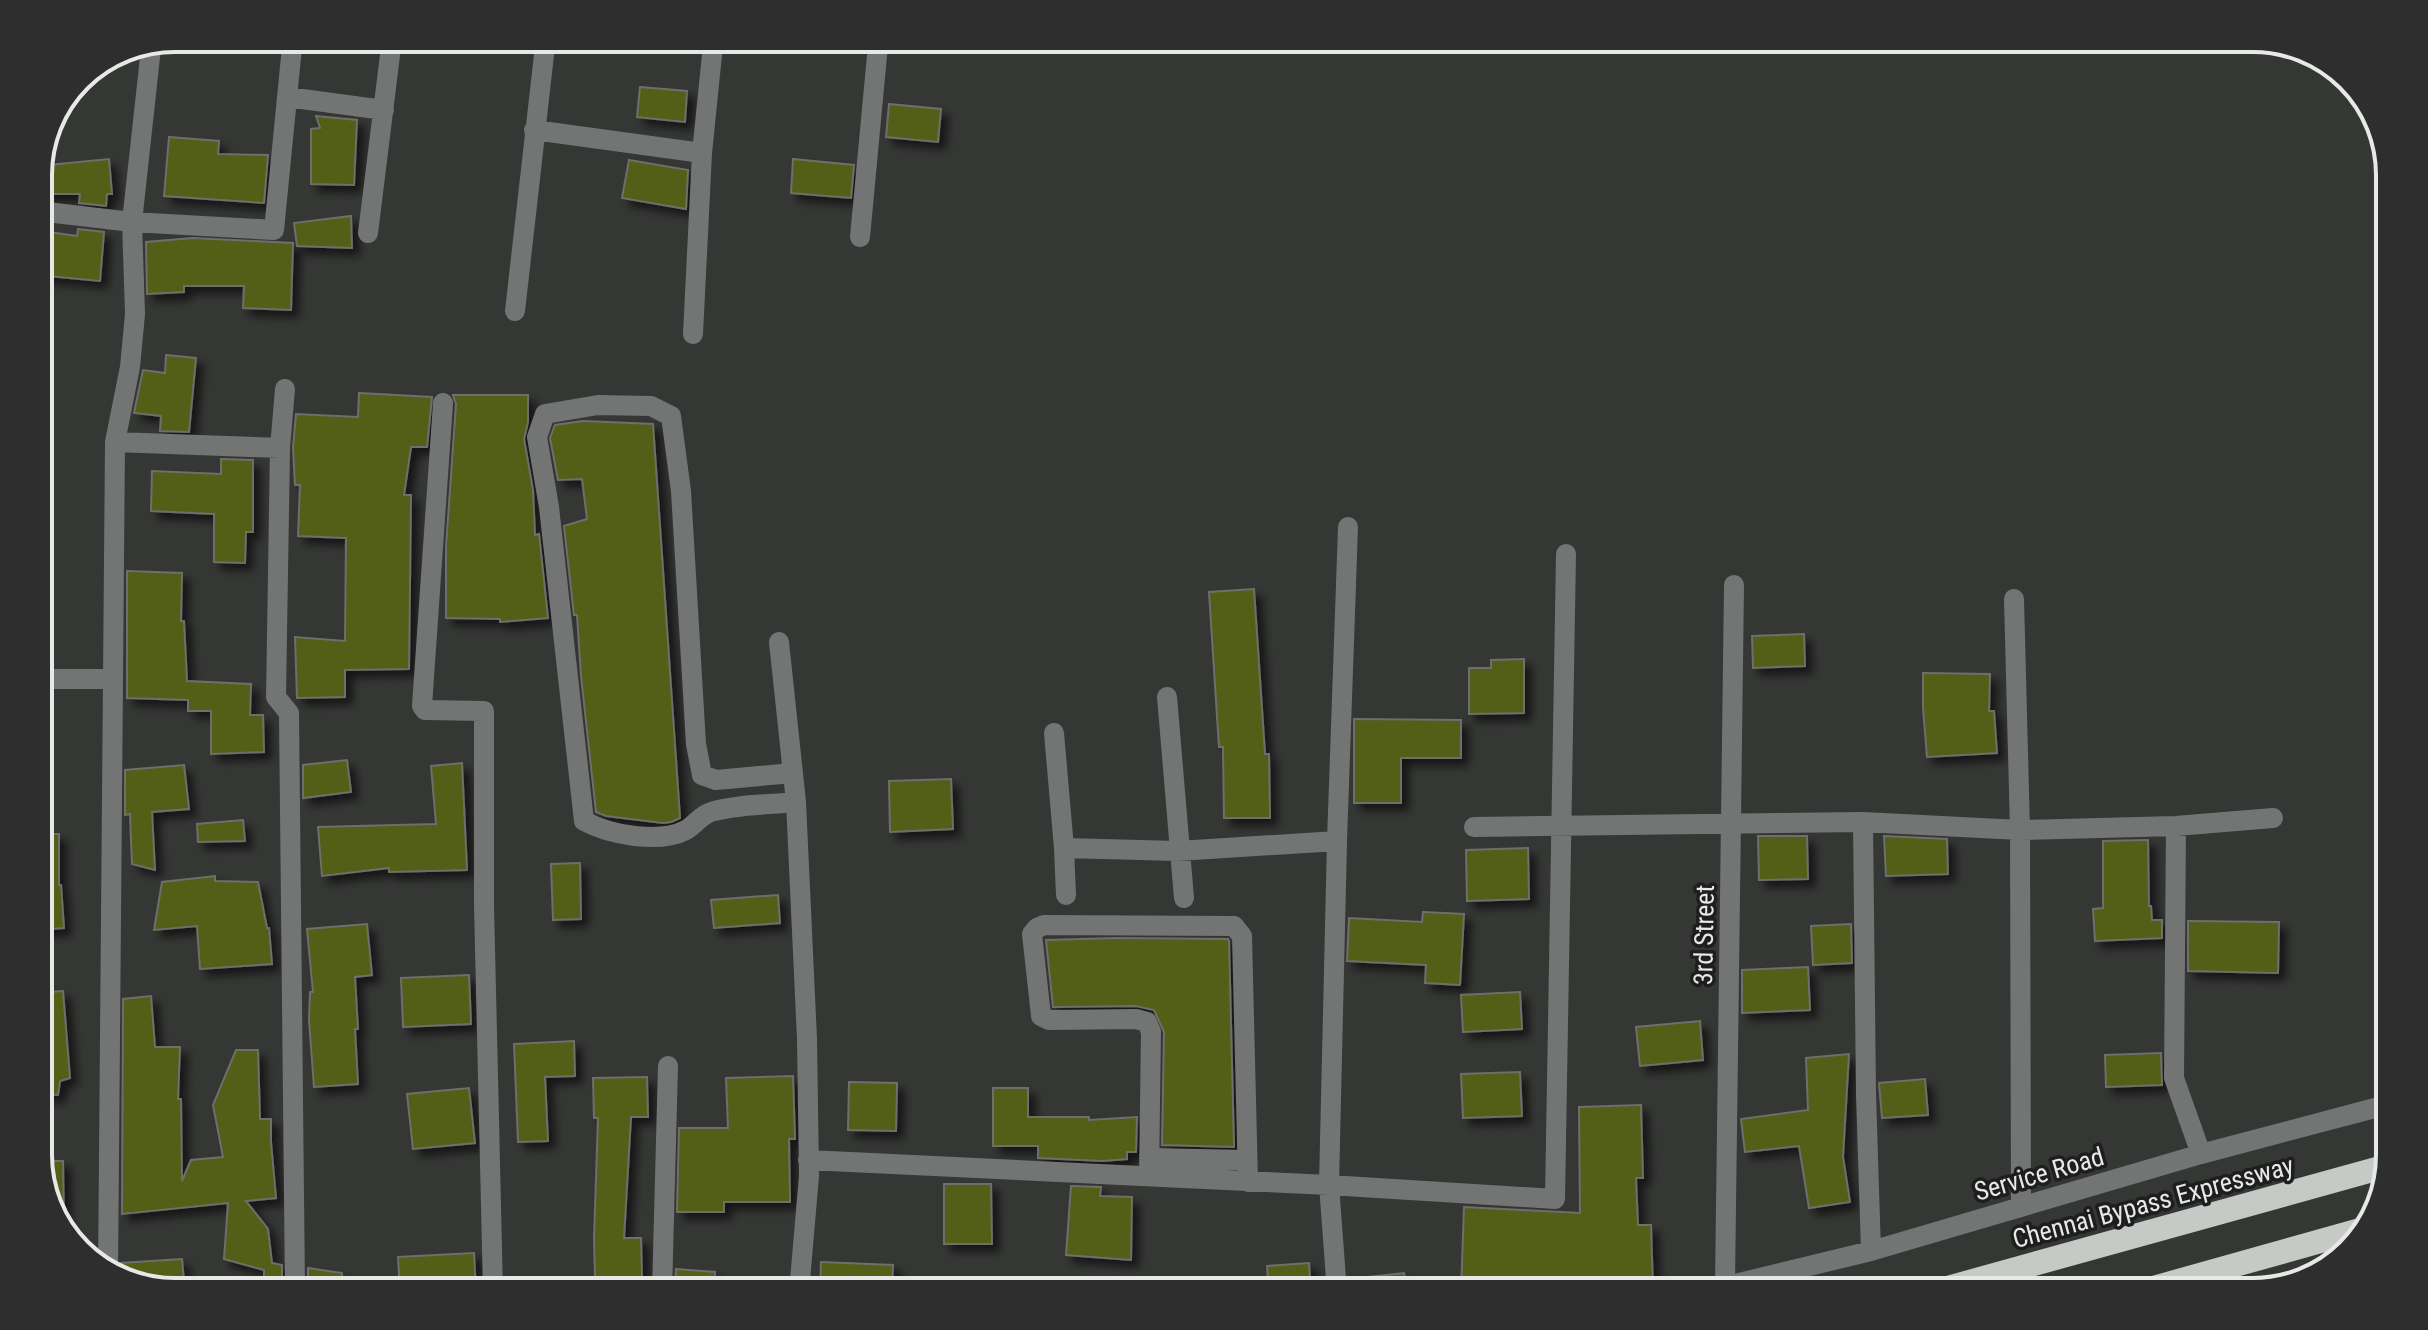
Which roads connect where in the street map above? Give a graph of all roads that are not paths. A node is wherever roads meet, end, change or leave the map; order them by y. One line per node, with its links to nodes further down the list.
1 (292, 52): 7 (street)
2 (390, 52): 8 (street)
3 (544, 52): 9 (street)
4 (712, 52): 10 (street)
5 (877, 52): 14 (street)
6 (150, 55): 12 (street)
7 (287, 97): 8 (street); 12 (street)
8 (384, 110): 13 (street)
9 (534, 130): 10 (street); 15 (street)
10 (702, 153): 16 (street)
11 (52, 213): 12 (street)
12 (132, 222): 19 (street)
13 (368, 233)
14 (860, 237)
15 (515, 311)
16 (693, 334)
17 (285, 389): 20 (street)
18 (443, 403): 58 (street)
19 (115, 442): 20 (street); 27 (street)
20 (280, 448): 57 (street)
21 (1348, 527): 39 (street)
22 (1566, 554): 35 (street)
23 (1734, 585): 34 (street, 3rd Street)
24 (2014, 599): 38 (street)
25 (779, 642): 30 (street)
26 (52, 679): 27 (street)
27 (112, 679): 56 (street)
28 (1167, 697): 41 (street)
29 (1054, 733): 40 (street)
30 (793, 773): 31 (street); 31 (street)
31 (796, 802): 47 (street)
32 (2273, 818): 36 (street)
33 (1863, 822): 34 (street); 38 (street); 55 (street)
34 (1731, 824): 35 (street); 62 (street, 3rd Street)
35 (1560, 826): 37 (street); 52 (street)
36 (2176, 826): 38 (street); 46 (street)
37 (1474, 827)
38 (2020, 830): 53 (street)
39 (1337, 841): 41 (street); 52 (street)
40 (1064, 848): 41 (street); 42 (street)
41 (1178, 851): 43 (street)
42 (1066, 895)
43 (1184, 898)
44 (668, 1066): 59 (street)
45 (2376, 1108): 46 (street, Service Road)
46 (2201, 1154): 53 (street, Service Road)
47 (808, 1160): 49 (street); 60 (street)
48 (1247, 1160): 49 (street); 49 (street); 51 (street)
49 (1149, 1167): 51 (street)
50 (2375, 1169): 64 (highway, Chennai Bypass Expressway)
51 (1248, 1182): 52 (street)
52 (1329, 1185): 61 (street)
53 (2021, 1206): 55 (street, Service Road)
54 (2348, 1233): 65 (highway)
55 (1871, 1251): 63 (street, Service Road)
56 (108, 1258)
57 (295, 1278)
58 (493, 1278)
59 (662, 1278)
60 (800, 1278)
61 (1336, 1278)
62 (1725, 1278)
63 (1755, 1278)
64 (1983, 1278)
65 (2189, 1278)

